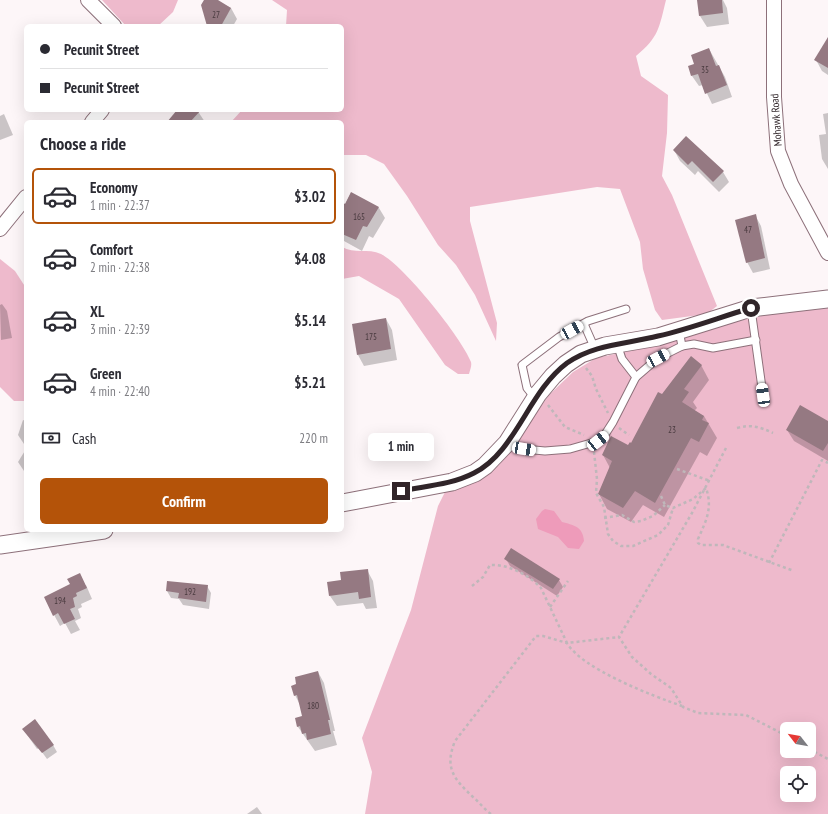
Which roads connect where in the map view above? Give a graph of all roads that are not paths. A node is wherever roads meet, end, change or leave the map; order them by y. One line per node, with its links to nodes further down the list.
1 (88, 0): 3 (street)
2 (774, 0): 8 (street, Mohawk Road)
3 (112, 24)
4 (100, 112): 5 (street)
5 (94, 120)
6 (24, 199): 7 (street)
7 (0, 229)
8 (828, 253)
9 (828, 299): 10 (street)
10 (751, 308): 13 (street); 14 (lane)
11 (626, 309): 12 (lane)
12 (584, 324): 16 (lane); 19 (lane)
13 (680, 338): 14 (lane); 15 (street); 17 (lane)
14 (756, 340): 18 (lane)
15 (618, 344): 16 (street); 17 (lane)
16 (588, 351): 19 (street)
17 (636, 377): 20 (lane)
18 (763, 395)
19 (537, 396): 20 (street)
20 (507, 443): 21 (street)
21 (344, 503)
22 (90, 532): 23 (street)
23 (0, 545)

